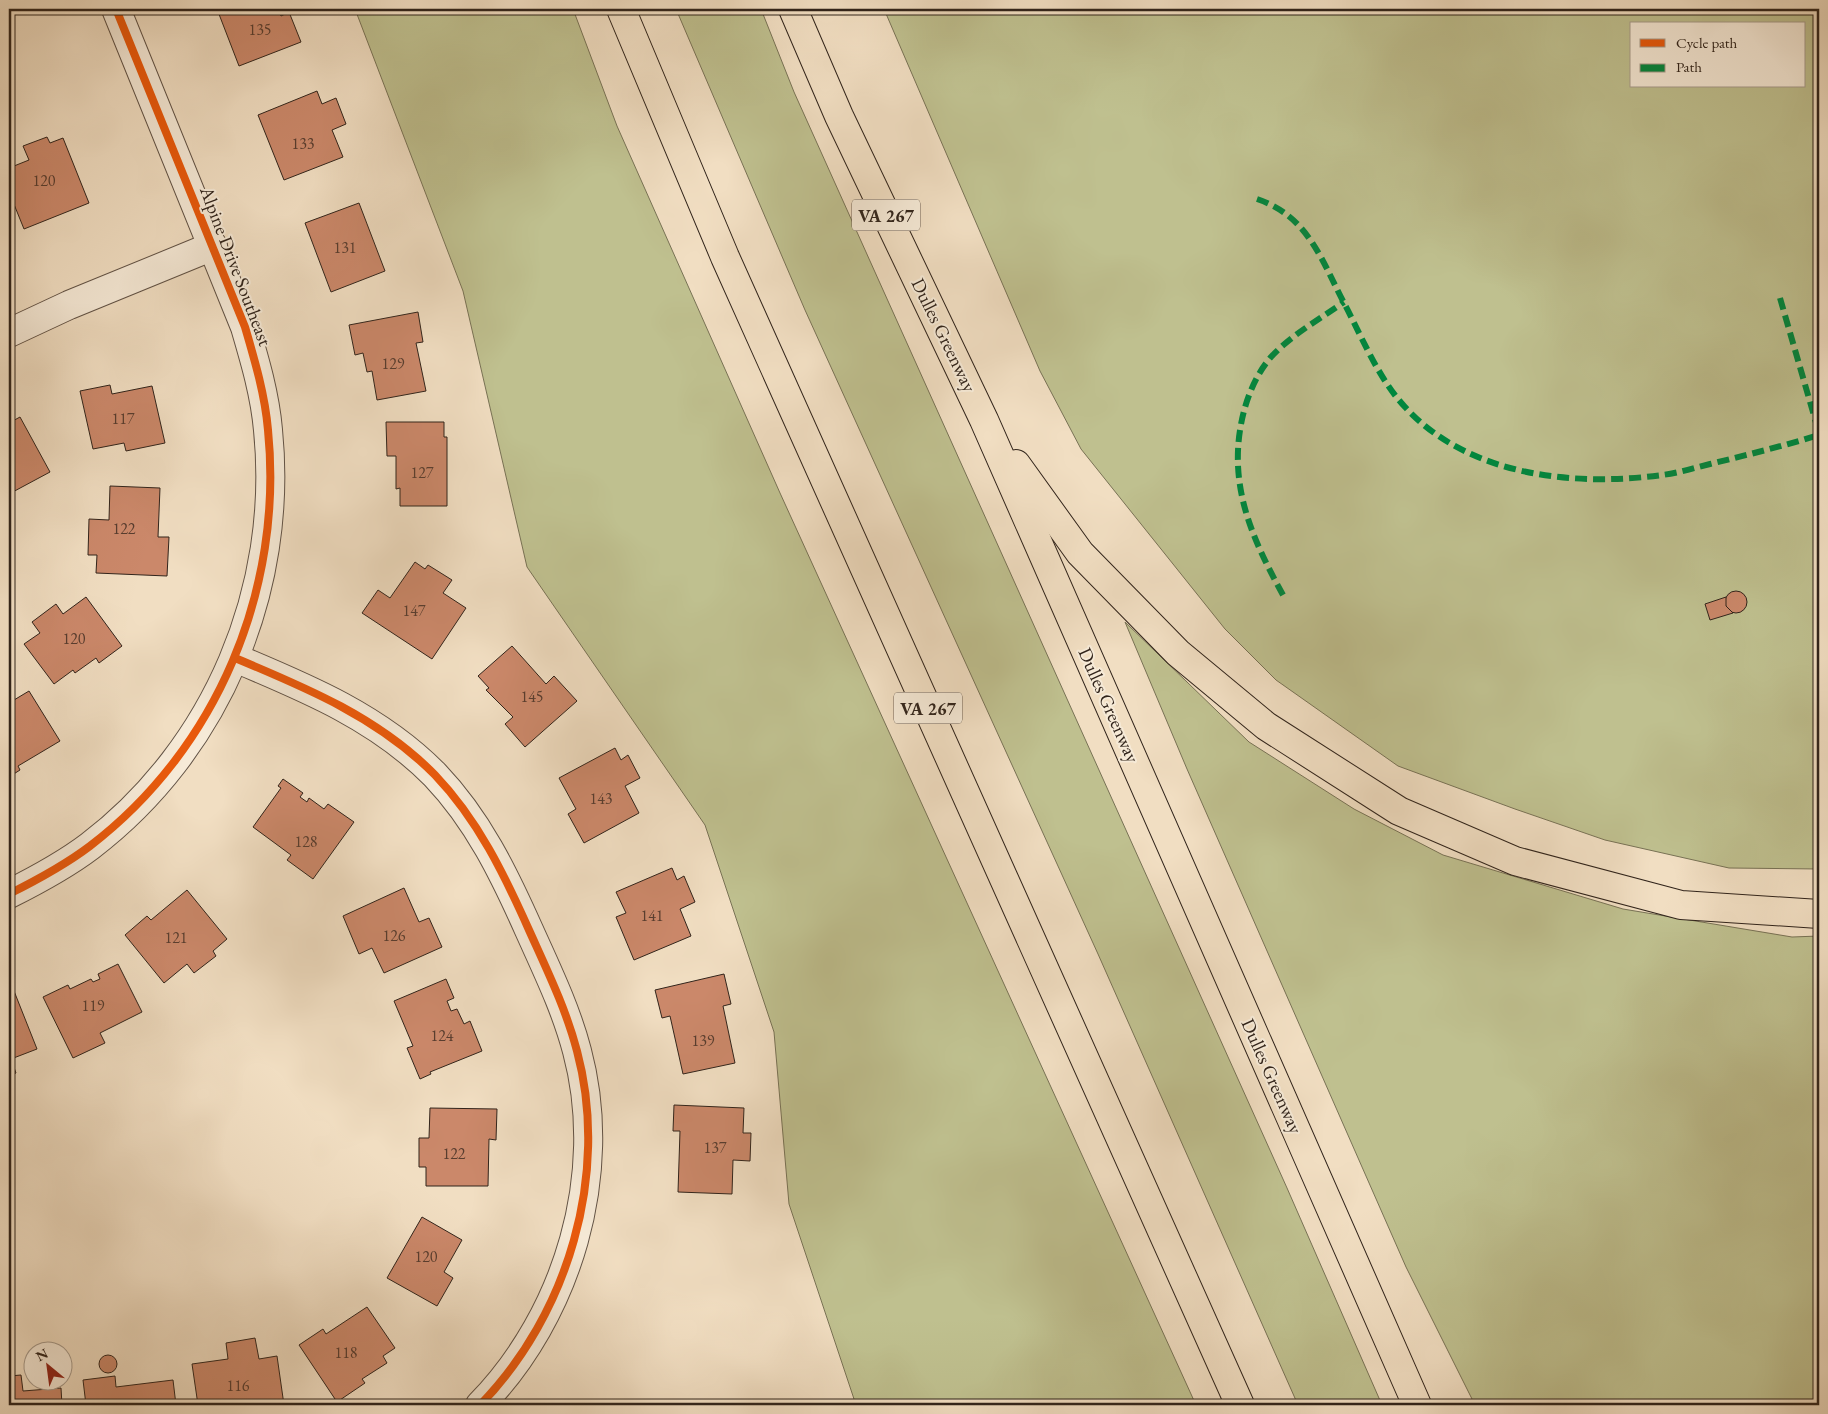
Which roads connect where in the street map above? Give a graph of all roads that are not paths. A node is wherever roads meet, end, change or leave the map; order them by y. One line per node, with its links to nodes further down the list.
1 (116, 9): 4 (street, Alpine Drive Southeast)
2 (621, 9): 11 (highway, VA 267)
3 (794, 9): 6 (highway, Dulles Greenway / VA 267)
4 (213, 246): 5 (street); 7 (street, Alpine Drive Southeast)
5 (9, 333)
6 (984, 420): 9 (highway); 12 (highway, Dulles Greenway / VA 267)
7 (235, 658): 8 (street, Alpine Drive Southeast); 10 (street)
8 (9, 894)
9 (1819, 914)
10 (480, 1405)
11 (1240, 1405)
12 (1417, 1405)

